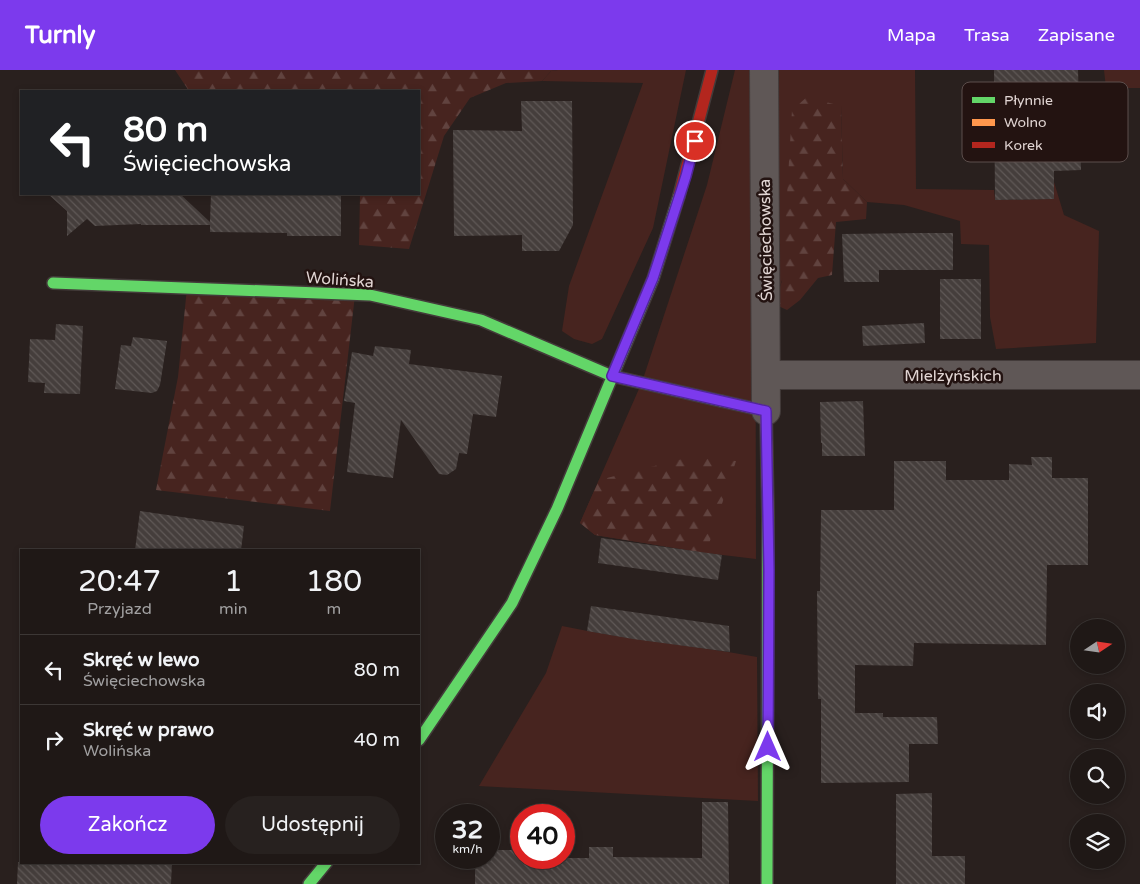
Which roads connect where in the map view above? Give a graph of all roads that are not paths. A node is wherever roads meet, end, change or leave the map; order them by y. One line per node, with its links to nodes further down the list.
1 (712, 70): 6 (street)
2 (764, 70): 4 (street, Święciechowska)
3 (53, 283): 6 (street, Wolińska)
4 (766, 375): 5 (street, Mielżyńskich); 7 (street, Święciechowska)
5 (1140, 375)
6 (612, 376): 7 (street); 8 (street)
7 (766, 411): 11 (street, Święciechowska)
8 (420, 739)
9 (325, 864): 10 (street)
10 (309, 884)
11 (767, 884)

